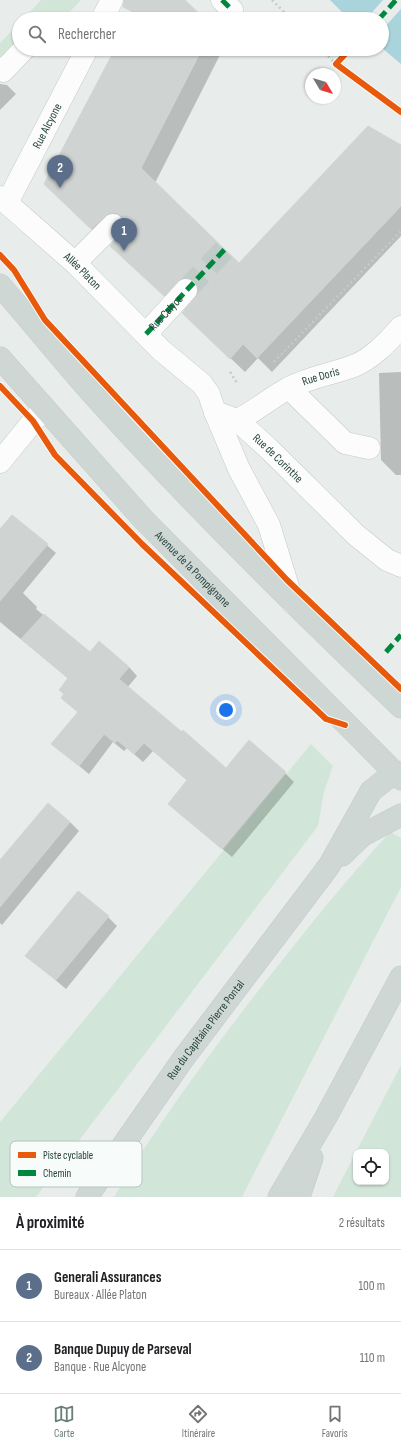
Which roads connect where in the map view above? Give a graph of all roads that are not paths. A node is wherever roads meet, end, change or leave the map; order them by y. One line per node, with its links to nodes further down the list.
1 (112, 0): 2 (street)
2 (106, 12)
3 (17, 56): 5 (street)
4 (83, 56): 6 (street, Rue Alcyone)
5 (3, 71)
6 (3, 200): 8 (street, Allée Platon)
7 (113, 225): 8 (street)
8 (75, 263): 12 (street, Allée Platon)
9 (0, 285): 21 (main road)
10 (186, 290): 12 (street, Rue Calyce)
11 (401, 327): 14 (street, Rue Doris)
12 (146, 334): 16 (street, Allée Platon)
13 (0, 358): 15 (main road, Avenue de la Pompignane)
14 (289, 388): 17 (street, Rue Doris); 18 (street)
15 (44, 408): 19 (street); 23 (main road, Avenue de la Pompignane)
16 (215, 412): 17 (street, Rue de Corinthe); 21 (street)
17 (237, 420): 20 (street, Rue de Corinthe)
18 (369, 448)
19 (0, 462)
20 (401, 566)
21 (293, 603): 22 (main road)
22 (401, 707)
23 (399, 775): 25 (main road, Rue du Capitaine Pierre Pontal)
24 (401, 815): 25 (main road, Rue du Capitaine Pierre Pontal)
25 (329, 866): 28 (main road, Rue du Capitaine Pierre Pontal)
26 (401, 977): 27 (main road)
27 (326, 1117): 31 (main road); 32 (main road)
28 (126, 1141)
29 (94, 1187): 30 (main road, Rue du Capitaine Pierre Pontal)
30 (87, 1197)
31 (279, 1197)
32 (299, 1197)

